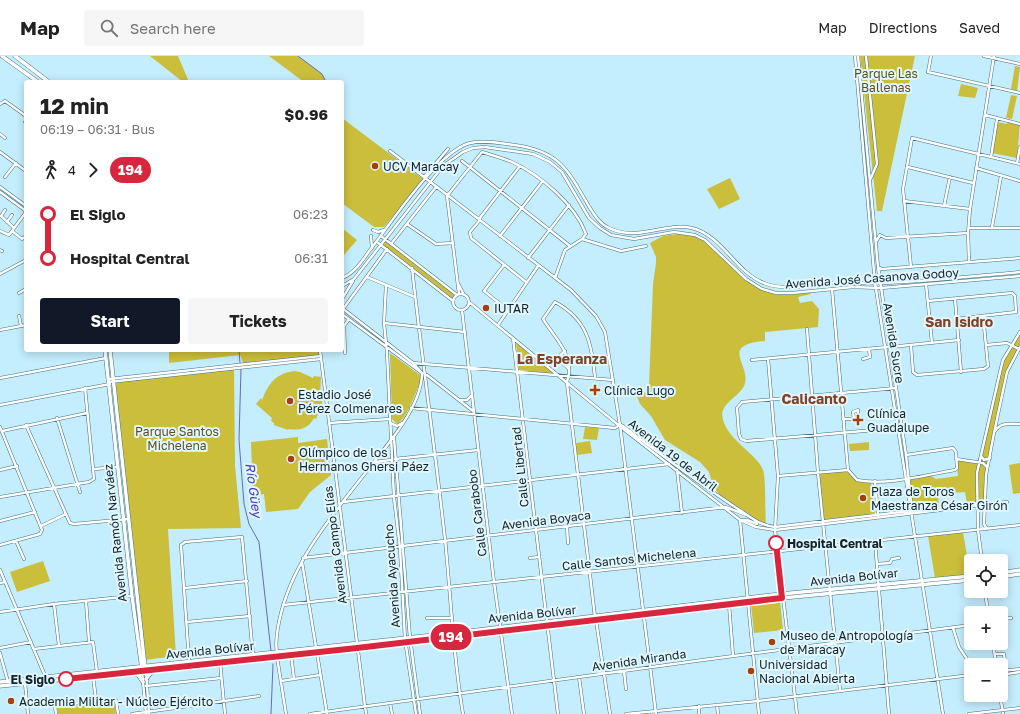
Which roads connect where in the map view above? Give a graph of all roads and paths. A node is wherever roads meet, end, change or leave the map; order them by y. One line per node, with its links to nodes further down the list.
1 (2, 56): 10 (main road)
2 (15, 56): 11 (main road)
3 (855, 56): 26 (street, Avenida Sucre)
4 (858, 56): 26 (street, Avenida Sucre)
5 (866, 56): 40 (street, Avenida Sucre)
6 (931, 56): 12 (street)
7 (984, 56): 8 (street)
8 (994, 57): 9 (street); 12 (street)
9 (1020, 64)
10 (35, 80)
11 (46, 80)
12 (990, 86): 13 (street); 16 (street)
13 (1020, 93)
14 (0, 104): 15 (street)
15 (24, 115)
16 (985, 116): 17 (street); 25 (street)
17 (997, 118): 18 (street); 27 (street)
18 (1020, 124)
19 (0, 134): 20 (street)
20 (5, 138)
21 (1020, 147): 30 (street)
22 (448, 149): 39 (street)
23 (390, 151): 39 (street)
24 (0, 152): 29 (street)
25 (979, 153): 27 (street); 33 (street); 34 (street)
26 (866, 155): 40 (street, Avenida Sucre); 99 (street, Avenida Sucre)
27 (991, 157): 30 (street)
28 (462, 161): 32 (street)
29 (16, 163): 35 (street); 37 (street)
30 (1019, 163)
31 (520, 166): 32 (street); 43 (street); 47 (street)
32 (471, 167): 47 (street); 49 (street)
33 (908, 167): 38 (street); 50 (street)
34 (976, 168): 36 (street); 44 (street)
35 (24, 169)
36 (1001, 176): 41 (street); 63 (street)
37 (5, 177)
38 (950, 177): 44 (street); 53 (street)
39 (425, 178): 42 (street); 66 (street, Avenida José Casanova Godoy); 107 (street, Avenida José Casanova Godoy)
40 (869, 180): 81 (street, Avenida Sucre)
41 (1020, 181)
42 (431, 182): 46 (street); 78 (street, Avenida José Casanova Godoy); 115 (street, Avenida José Casanova Godoy)
43 (542, 182): 52 (street); 54 (street)
44 (974, 183): 55 (street)
45 (0, 187): 51 (street)
46 (436, 187): 49 (street); 62 (street)
47 (501, 191): 54 (street); 60 (street)
48 (0, 192): 57 (street)
49 (447, 196): 60 (street); 80 (street)
50 (904, 201): 53 (street); 75 (street)
51 (24, 205)
52 (569, 205): 67 (street); 77 (street)
53 (944, 206): 55 (street)
54 (523, 207): 67 (street); 74 (street)
55 (970, 209): 64 (street)
56 (5, 210): 61 (street)
57 (24, 210)
58 (12, 215): 61 (street)
59 (24, 215): 70 (street)
60 (479, 220): 74 (street); 92 (street)
61 (7, 222): 70 (street)
62 (407, 224): 80 (street); 82 (street)
63 (992, 227): 64 (street); 65 (street)
64 (968, 228): 71 (street)
65 (1020, 228)
66 (387, 229): 68 (street); 73 (street, Avenida José Casanova Godoy)
67 (550, 229): 84 (street); 88 (street)
68 (373, 230)
69 (0, 231): 70 (street)
70 (12, 231): 76 (street)
71 (968, 233): 75 (street); 91 (street)
72 (371, 236): 86 (street)
73 (381, 236): 78 (street); 79 (street, Avenida José Casanova Godoy)
74 (500, 236): 88 (street)
75 (908, 237): 81 (street); 95 (street)
76 (24, 238)
77 (582, 239): 84 (street); 85 (street)
78 (386, 240): 82 (street); 83 (street, Avenida José Casanova Godoy)
79 (377, 242): 83 (street); 86 (street)
80 (453, 243): 106 (street)
81 (876, 243): 94 (street, Avenida Sucre)
82 (391, 244): 118 (street)
83 (382, 246): 87 (street); 104 (street, Avenida José Casanova Godoy)
84 (570, 246): 103 (street)
85 (646, 246)
86 (372, 248): 101 (street)
87 (387, 249): 96 (street); 102 (street)
88 (528, 258): 93 (street)
89 (1020, 258): 91 (street)
90 (24, 261): 98 (street)
91 (969, 262): 95 (street)
92 (504, 265): 105 (street); 129 (street)
93 (538, 266): 103 (street); 105 (street)
94 (878, 267): 95 (street); 109 (street, Avenida Sucre)
95 (911, 267)
96 (412, 268): 121 (street); 123 (street)
97 (1020, 272): 109 (street, Avenida José Casanova Godoy)
98 (0, 274)
99 (874, 274): 107 (street); 108 (street, Avenida Sucre)
100 (1020, 276): 110 (street, Avenida José Casanova Godoy)
101 (344, 277)
102 (367, 277): 112 (street); 126 (street)
103 (555, 278): 179 (street)
104 (354, 279): 111 (street, Avenida José Casanova Godoy); 120 (street)
105 (526, 282): 129 (street)
106 (458, 283): 118 (street); 119 (street)
107 (868, 283): 108 (street, Avenida José Casanova Godoy)
108 (875, 283): 109 (street, Avenida José Casanova Godoy); 113 (street, Avenida Sucre)
109 (880, 283): 114 (street, Avenida Sucre)
110 (926, 284): 114 (street, Avenida José Casanova Godoy); 124 (street)
111 (344, 285)
112 (386, 285): 121 (street); 135 (street, Avenida Ayacucho)
113 (876, 288): 114 (street, Avenida José Casanova Godoy); 115 (street, Avenida José Casanova Godoy); 151 (street, Avenida Sucre)
114 (881, 288): 151 (street, Avenida Sucre)
115 (832, 289): 159 (street)
116 (24, 290): 117 (street)
117 (19, 293)
118 (458, 294): 119 (street); 123 (street)
119 (464, 295): 125 (street)
120 (344, 296)
121 (416, 297): 139 (street)
122 (955, 299): 124 (street); 132 (street); 133 (street)
123 (453, 301): 128 (street)
124 (928, 301): 147 (street)
125 (469, 302): 128 (street); 137 (street)
126 (344, 306)
127 (344, 309): 145 (street)
128 (462, 310): 142 (street, Calle Carabobo)
129 (508, 310): 137 (street)
130 (19, 316): 138 (street)
131 (344, 316): 134 (street)
132 (983, 316): 133 (street); 149 (street)
133 (956, 318): 146 (street)
134 (348, 319): 152 (street); 160 (street)
135 (384, 323): 139 (street); 145 (street, Avenida Ayacucho)
136 (24, 325): 138 (street)
137 (498, 325): 144 (street)
138 (21, 326): 141 (street)
139 (419, 326): 142 (street); 167 (street)
140 (807, 329): 161 (street)
141 (0, 330)
142 (465, 332): 169 (street, Calle Carabobo)
143 (1020, 332): 150 (street)
144 (513, 338): 171 (street, Calle Libertad); 175 (street)
145 (385, 340): 152 (street, Avenida Ayacucho); 168 (street)
146 (959, 340): 147 (street); 172 (street)
147 (932, 343): 148 (street)
148 (911, 345): 151 (street); 172 (street)
149 (986, 345): 150 (street); 172 (street)
150 (1012, 345): 153 (street); 218 (street)
151 (888, 347): 154 (street); 183 (street, Avenida Sucre); 184 (street, Avenida Sucre)
152 (386, 348): 173 (street); 199 (street, Avenida Ayacucho)
153 (1019, 348): 210 (street)
154 (869, 349): 159 (street); 165 (street)
155 (565, 351): 170 (street); 170 (street); 177 (street)
156 (105, 352): 162 (main road, Avenida Ramón Narváez)
157 (110, 352): 180 (main road, Avenida Ramón Narváez)
158 (320, 352): 163 (street, Avenida Campo Elías)
159 (837, 352): 161 (street); 185 (street)
160 (345, 353)
161 (809, 355): 164 (street); 187 (street)
162 (106, 358): 178 (street); 180 (main road, Avenida Ramón Narváez)
163 (321, 358): 180 (street); 201 (street, Avenida Campo Elías)
164 (768, 359): 166 (street); 188 (street)
165 (863, 359)
166 (752, 360)
167 (424, 362): 168 (street); 169 (street); 174 (street)
168 (413, 363): 173 (street)
169 (469, 367): 171 (street); 186 (street, Calle Carabobo)
170 (568, 368): 176 (street)
171 (518, 372): 175 (street); 196 (street, Calle Libertad)
172 (961, 372)
173 (422, 374): 174 (street); 191 (street)
174 (426, 374): 189 (street); 192 (street)
175 (558, 375): 176 (street); 181 (street)
176 (569, 375): 177 (street); 181 (street)
177 (595, 377): 179 (street)
178 (0, 378)
179 (613, 380): 205 (street)
180 (111, 382): 182 (street); 226 (main road, Avenida Ramón Narváez); 260 (main road, Avenida Ramón Narváez)
181 (567, 383): 202 (street); 205 (street)
182 (85, 388): 190 (street); 193 (street)
183 (896, 388): 184 (street); 217 (street, Avenida Sucre)
184 (892, 389): 185 (street); 207 (street, Avenida Sucre)
185 (842, 393): 187 (street); 197 (street)
186 (472, 395): 189 (street); 194 (street, Calle Carabobo)
187 (812, 396): 188 (street); 211 (street)
188 (772, 399): 213 (street); 213 (street)
189 (460, 400): 194 (street)
190 (0, 405)
191 (411, 408): 192 (street); 200 (street)
192 (430, 410): 194 (street); 216 (street)
193 (87, 412): 195 (street); 229 (street)
194 (474, 413): 196 (street); 215 (street, Calle Carabobo)
195 (57, 418): 203 (street); 240 (street)
196 (524, 418): 202 (street); 238 (street, Calle Libertad)
197 (843, 419): 198 (street); 209 (street)
198 (854, 419)
199 (390, 421): 200 (street); 201 (street); 214 (street, Avenida Ayacucho)
200 (403, 422): 212 (street)
201 (329, 423): 252 (street, Avenida Campo Elías)
202 (572, 423): 205 (street); 234 (street)
203 (26, 424): 208 (street); 242 (street)
204 (1020, 424): 210 (street)
205 (620, 425): 224 (street, Avenida 19 de Abril); 230 (street); 259 (street, Avenida 19 de Abril)
206 (0, 427): 208 (street)
207 (898, 428): 209 (street); 237 (street, Avenida Sucre)
208 (2, 431): 225 (street)
209 (845, 433): 211 (street); 232 (street)
210 (994, 434): 219 (street)
211 (816, 435): 213 (street); 233 (street)
212 (394, 437): 214 (street); 221 (street, Avenida Ayacucho)
213 (775, 439): 235 (street)
214 (391, 442): 221 (street, Avenida Ayacucho); 222 (street)
215 (478, 450): 216 (street); 241 (street, Calle Carabobo)
216 (435, 455): 221 (street); 245 (street)
217 (906, 455): 220 (street); 236 (street, Avenida Sucre)
218 (981, 455): 219 (street); 223 (street)
219 (990, 458): 227 (street)
220 (956, 459): 223 (street); 236 (street)
221 (394, 460): 222 (street); 247 (street, Avenida Ayacucho)
222 (374, 462): 248 (street)
223 (980, 462): 227 (street); 251 (street)
224 (669, 464): 230 (street); 231 (street, Avenida 19 de Abril)
225 (17, 466): 228 (street); 243 (street)
226 (118, 467): 229 (street); 260 (main road, Avenida Ramón Narváez)
227 (987, 467): 250 (street)
228 (0, 470)
229 (94, 470): 240 (street)
230 (625, 470): 234 (street); 261 (street)
231 (677, 470): 253 (street, Avenida 19 de Abril); 256 (street)
232 (848, 470): 233 (street); 239 (street)
233 (818, 473): 235 (street); 264 (street)
234 (578, 475): 238 (street); 266 (street)
235 (778, 476): 270 (street)
236 (909, 477): 237 (street); 254 (street, Avenida Sucre)
237 (905, 479): 239 (street); 254 (street, Avenida Sucre)
238 (531, 480): 241 (street); 273 (street, Calle Libertad)
239 (875, 481): 258 (street)
240 (77, 484): 242 (street); 244 (street)
241 (482, 486): 245 (street); 274 (street, Calle Carabobo)
242 (55, 488): 243 (street); 257 (street)
243 (27, 491): 246 (street); 255 (street)
244 (80, 492)
245 (440, 492): 247 (street); 278 (street)
246 (0, 497)
247 (396, 497): 248 (street); 282 (street, Avenida Ayacucho); 283 (street, Avenida Ayacucho)
248 (343, 502): 252 (street)
249 (1007, 502): 250 (street, Avenida 19 de Abril)
250 (985, 503): 251 (street, Avenida 19 de Abril); 271 (street)
251 (977, 504): 254 (street, Avenida 19 de Abril); 272 (street)
252 (340, 507): 285 (street, Avenida Campo Elías); 289 (street)
253 (726, 508): 256 (street, Avenida Boyaca); 259 (street, Avenida Boyaca); 262 (street, Avenida 19 de Abril)
254 (911, 511): 258 (street, Avenida 19 de Abril); 264 (street, Avenida 19 de Abril); 275 (street, Avenida Sucre)
255 (35, 512): 263 (street); 268 (street)
256 (682, 513): 261 (street, Avenida Boyaca)
257 (66, 514): 260 (street); 268 (street)
258 (878, 515): 264 (street, Avenida 19 de Abril)
259 (747, 516): 265 (street, Avenida 19 de Abril)
260 (126, 519): 316 (main road, Avenida Ramón Narváez); 361 (main road, Avenida Ramón Narváez)
261 (631, 519): 266 (street, Avenida Boyaca); 295 (street)
262 (740, 520): 265 (street); 270 (street, Avenida 19 de Abril); 287 (street)
263 (0, 521)
264 (823, 523): 270 (street, Avenida 19 de Abril); 281 (street)
265 (762, 524): 270 (street, Avenida 19 de Abril)
266 (585, 525): 269 (street, Avenida Boyaca); 299 (street)
267 (1020, 525): 271 (street, Calle Santos Michelena)
268 (41, 526): 276 (street)
269 (567, 527): 273 (street, Avenida Boyaca); 279 (street)
270 (775, 528): 284 (street)
271 (987, 529): 272 (street, Calle Santos Michelena)
272 (978, 530): 275 (street, Calle Santos Michelena); 286 (street)
273 (536, 531): 274 (street, Avenida Boyaca); 288 (street, Calle Libertad)
274 (488, 536): 278 (street, Avenida Boyaca); 307 (street, Calle Carabobo)
275 (914, 537): 277 (street, Calle Santos Michelena); 309 (street, Avenida Sucre)
276 (16, 540): 280 (street); 292 (street)
277 (875, 541): 281 (street, Calle Santos Michelena); 294 (street)
278 (445, 542): 282 (street, Avenida Boyaca); 310 (street)
279 (568, 543)
280 (0, 545)
281 (826, 546): 284 (street, Calle Santos Michelena); 315 (street)
282 (403, 547): 283 (street, Avenida Boyaca); 314 (street, Avenida Ayacucho)
283 (400, 548): 285 (street, Avenida Boyaca); 313 (street, Avenida Ayacucho)
284 (777, 552): 287 (street, Calle Santos Michelena); 317 (street)
285 (346, 554): 289 (street, Avenida Boyaca); 318 (street, Avenida Campo Elías)
286 (981, 554)
287 (743, 555): 295 (street, Calle Santos Michelena); 319 (street)
288 (539, 557): 290 (street); 302 (street, Calle Libertad)
289 (303, 558): 293 (street)
290 (530, 558)
291 (899, 558): 294 (street)
292 (24, 559)
293 (301, 562): 321 (street); 324 (street)
294 (877, 564): 311 (street)
295 (638, 566): 299 (street, Calle Santos Michelena); 327 (street)
296 (0, 570): 306 (street)
297 (1020, 570): 298 (main road)
298 (1008, 571)
299 (590, 572): 302 (street, Calle Santos Michelena); 331 (street)
300 (1020, 574): 301 (main road)
301 (1008, 575)
302 (542, 577): 307 (street, Calle Santos Michelena); 335 (street, Calle Libertad)
303 (964, 577): 309 (main road, Avenida Bolívar)
304 (964, 580): 309 (main road, Avenida Bolívar)
305 (247, 581): 312 (street); 312 (street); 328 (street)
306 (5, 582): 308 (street); 325 (street)
307 (494, 582): 310 (street, Calle Santos Michelena); 338 (street, Calle Carabobo)
308 (0, 583)
309 (921, 583): 311 (main road, Avenida Bolívar); 339 (street, Avenida Sucre)
310 (449, 587): 314 (street, Calle Santos Michelena); 330 (street)
311 (879, 587): 315 (main road, Avenida Bolívar); 341 (street)
312 (185, 588): 334 (street)
313 (403, 592): 314 (street, Calle Santos Michelena); 318 (street, Calle Santos Michelena); 342 (street, Avenida Ayacucho)
314 (407, 592): 342 (street, Avenida Ayacucho)
315 (830, 592): 317 (main road, Avenida Bolívar); 345 (street)
316 (132, 596): 320 (street); 361 (main road, Avenida Ramón Narváez)
317 (782, 596): 319 (main road, Avenida Bolívar); 351 (street)
318 (351, 598): 321 (street, Calle Santos Michelena); 347 (street, Avenida Campo Elías)
319 (747, 600): 323 (main road, Avenida Bolívar); 327 (main road, Avenida Bolívar); 354 (street)
320 (86, 601): 322 (street); 343 (street)
321 (308, 602): 324 (street, Calle Santos Michelena); 350 (street)
322 (54, 604): 325 (street); 346 (street)
323 (729, 604): 327 (main road, Avenida Bolívar); 360 (street)
324 (282, 605): 357 (street)
325 (17, 608): 326 (street); 344 (street)
326 (0, 612)
327 (644, 613): 331 (main road, Avenida Bolívar); 367 (street)
328 (250, 616): 334 (street); 356 (street)
329 (427, 618): 330 (street)
330 (452, 618): 340 (street)
331 (596, 618): 335 (main road, Avenida Bolívar); 376 (street)
332 (1008, 618): 333 (street)
333 (1011, 618)
334 (187, 622): 365 (street)
335 (547, 624): 338 (main road, Avenida Bolívar); 387 (street, Calle Libertad)
336 (964, 626): 337 (street, Avenida Miranda)
337 (953, 628): 339 (street, Avenida Miranda); 362 (street)
338 (500, 629): 340 (main road, Avenida Bolívar); 395 (street, Calle Carabobo)
339 (929, 631): 341 (street, Avenida Miranda); 385 (street, Avenida Sucre)
340 (453, 635): 342 (main road, Avenida Bolívar); 398 (street)
341 (883, 637): 345 (street, Avenida Miranda); 392 (street)
342 (408, 640): 347 (main road, Avenida Bolívar); 401 (street, Avenida Ayacucho)
343 (89, 641): 346 (street); 374 (street)
344 (30, 642): 348 (street); 349 (street)
345 (835, 643): 351 (street, Avenida Miranda); 397 (street)
346 (59, 646): 349 (street)
347 (356, 646): 350 (main road, Avenida Bolívar); 408 (street, Avenida Campo Elías)
348 (0, 648)
349 (34, 649): 382 (street)
350 (316, 650): 357 (main road, Avenida Bolívar); 358 (main road, Avenida Bolívar); 378 (street)
351 (788, 650): 354 (street, Avenida Miranda); 400 (street)
352 (994, 650): 355 (street)
353 (0, 654): 390 (street)
354 (753, 654): 360 (street, Avenida Miranda); 404 (street)
355 (995, 654): 363 (street); 364 (street)
356 (253, 655): 359 (main road, Avenida Bolívar); 365 (main road, Avenida Bolívar)
357 (276, 655): 358 (main road, Avenida Bolívar); 359 (main road, Avenida Bolívar); 388 (street)
358 (291, 655): 384 (street)
359 (268, 656): 366 (main road, Avenida Bolívar)
360 (733, 656): 367 (street, Avenida Miranda)
361 (142, 658): 368 (main road); 369 (main road, Avenida Ramón Narváez); 371 (main road)
362 (966, 658)
363 (995, 658)
364 (1004, 658)
365 (189, 661): 368 (main road, Avenida Bolívar)
366 (220, 662): 368 (main road, Avenida Bolívar); 383 (street)
367 (650, 667): 373 (street, Avenida Miranda); 414 (street)
368 (152, 668): 369 (main road, Avenida Bolívar); 386 (main road)
369 (144, 669): 371 (main road, Avenida Bolívar); 386 (street, Avenida Ramón Narváez)
370 (1020, 669): 372 (street)
371 (132, 670): 374 (main road, Avenida Bolívar); 379 (main road, Avenida Bolívar); 386 (main road)
372 (1008, 670)
373 (624, 671): 376 (street, Avenida Miranda); 396 (street)
374 (97, 672): 382 (main road, Avenida Bolívar)
375 (1020, 672): 377 (street)
376 (604, 674): 381 (street, Avenida Miranda); 430 (street)
377 (1008, 674)
378 (320, 675): 384 (street); 413 (street)
379 (93, 676): 391 (main road, Avenida Bolívar); 416 (street)
380 (964, 676): 385 (street)
381 (579, 677): 387 (street, Avenida Miranda); 429 (street)
382 (46, 678): 390 (main road, Avenida Bolívar)
383 (221, 678): 394 (street); 403 (street)
384 (294, 679): 388 (street)
385 (937, 679): 392 (street); 437 (street, Avenida Sucre)
386 (144, 680): 394 (street, Avenida Ramón Narváez); 412 (street, Avenida Ramón Narváez)
387 (554, 680): 395 (street, Avenida Miranda); 428 (street, Calle Libertad)
388 (281, 681): 420 (street)
389 (0, 682): 390 (main road, Avenida Bolívar)
390 (8, 683): 391 (main road, Avenida Bolívar); 393 (main road, Avenida Bolívar)
391 (25, 683): 415 (street)
392 (887, 685): 397 (street); 436 (street)
393 (0, 686)
394 (146, 686): 412 (street, Avenida Ramón Narváez)
395 (509, 687): 398 (street, Avenida Miranda); 427 (street, Calle Carabobo)
396 (626, 689)
397 (840, 690): 400 (street)
398 (460, 694): 401 (street, Avenida Miranda); 426 (street)
399 (259, 696): 403 (street)
400 (795, 696): 404 (street); 435 (street)
401 (415, 699): 405 (street, Avenida Miranda); 424 (street, Avenida Ayacucho); 425 (street, Avenida Ayacucho)
402 (116, 700): 417 (street)
403 (224, 700): 412 (street); 419 (street)
404 (758, 701): 407 (street); 434 (street)
405 (390, 702): 408 (street, Avenida Miranda); 423 (street)
406 (1001, 702): 411 (street)
407 (717, 705): 409 (street); 433 (street)
408 (364, 706): 413 (street, Avenida Miranda); 422 (street, Avenida Campo Elías)
409 (699, 706): 414 (street); 432 (street)
410 (1020, 708): 411 (street)
411 (1002, 710): 438 (street); 439 (street)
412 (147, 713): 418 (street)
413 (327, 713): 421 (street, Avenida Miranda)
414 (656, 713): 431 (street)
415 (28, 714)
416 (56, 714)
417 (118, 714)
418 (132, 714)
419 (226, 714)
420 (286, 714)
421 (310, 714)
422 (366, 714)
423 (392, 714)
424 (416, 714)
425 (420, 714)
426 (463, 714)
427 (512, 714)
428 (558, 714)
429 (584, 714)
430 (610, 714)
431 (626, 714)
432 (699, 714)
433 (718, 714)
434 (759, 714)
435 (797, 714)
436 (889, 714)
437 (942, 714)
438 (969, 714)
439 (1003, 714)

